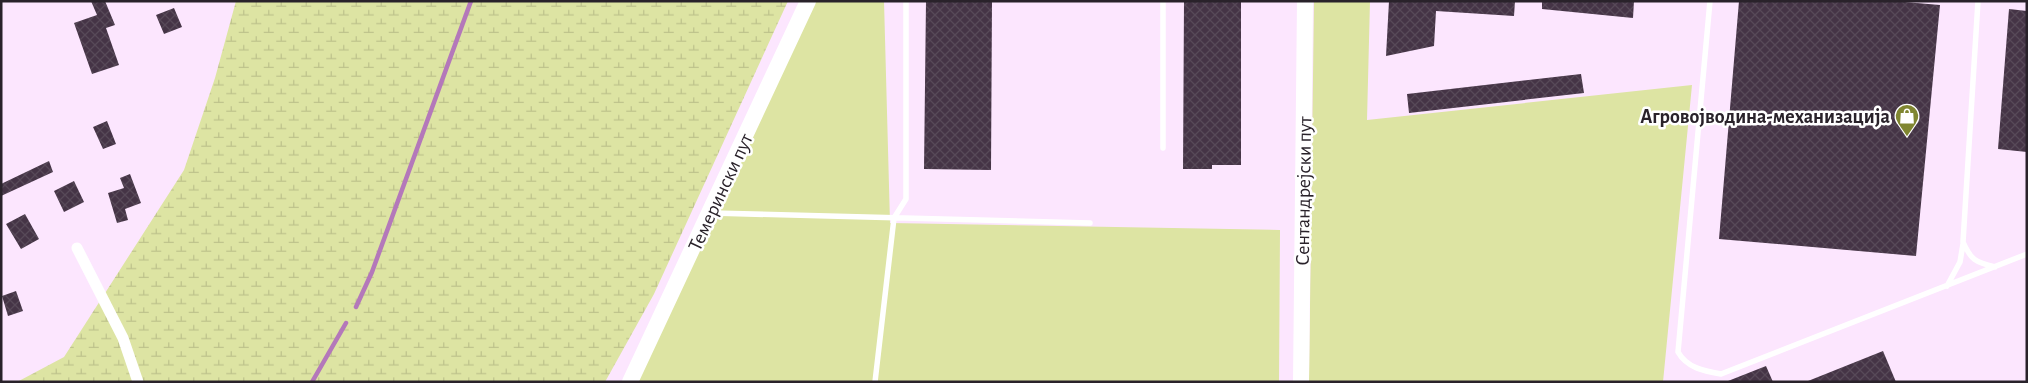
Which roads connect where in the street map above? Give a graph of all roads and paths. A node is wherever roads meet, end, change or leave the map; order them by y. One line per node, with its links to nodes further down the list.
1 (808, 1): 8 (main road, Темерински пут)
2 (906, 1): 9 (lane)
3 (1163, 1): 7 (lane)
4 (1305, 1): 19 (main road, Сентандрејски пут)
5 (1710, 1): 15 (lane)
6 (1978, 1): 11 (lane)
7 (1163, 148)
8 (710, 213): 9 (lane); 17 (main road, Темерински пут)
9 (894, 218): 10 (lane); 18 (lane)
10 (1090, 223)
11 (1963, 242): 14 (lane); 15 (lane)
12 (77, 248): 16 (street)
13 (2027, 254): 14 (lane)
14 (1995, 267): 15 (lane)
15 (1946, 286)
16 (138, 382)
17 (630, 382)
18 (875, 382)
19 (1301, 382)

